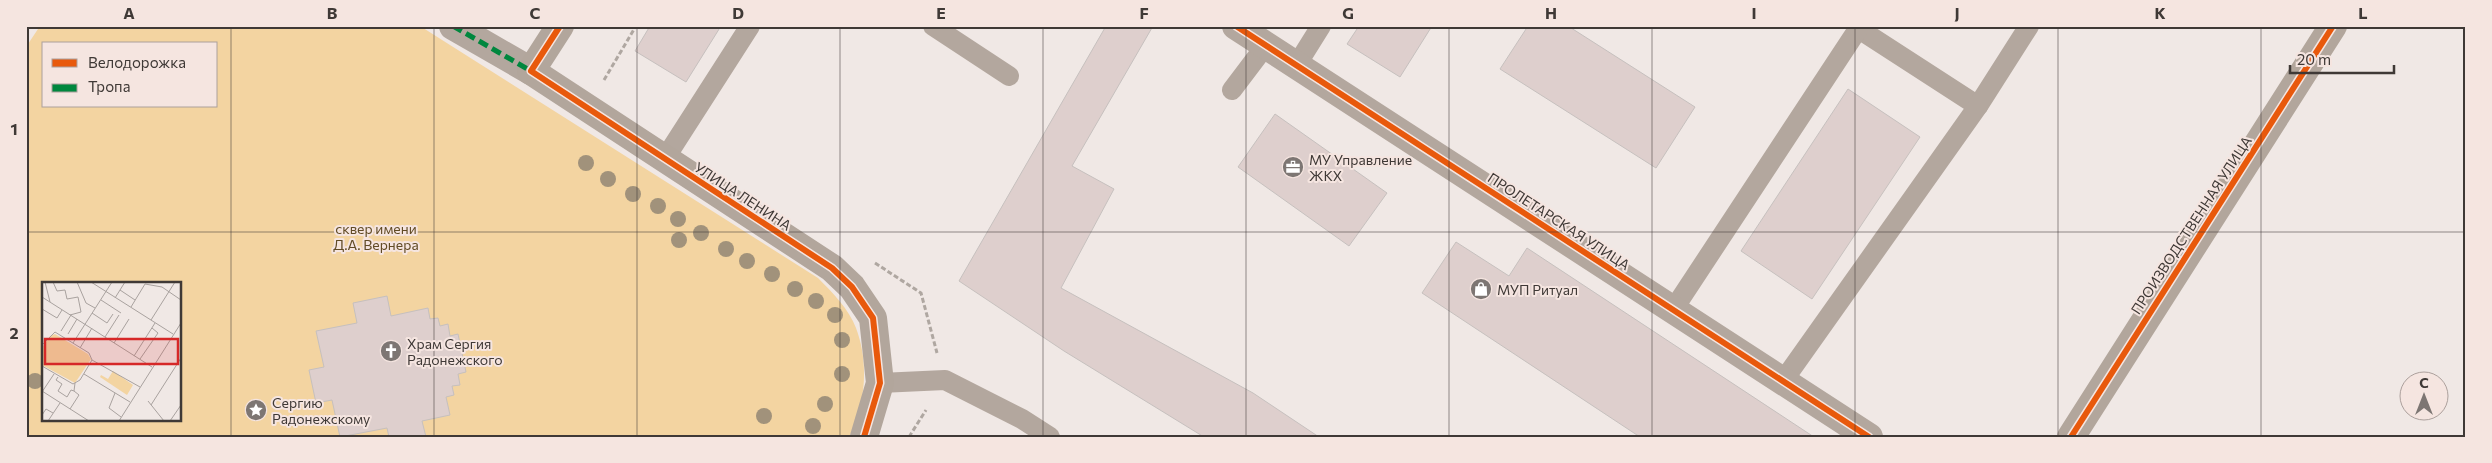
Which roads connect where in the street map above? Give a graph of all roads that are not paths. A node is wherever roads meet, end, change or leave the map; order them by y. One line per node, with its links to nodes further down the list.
1 (453, 26): 12 (street, УЛИЦА ЛЕНИНА)
2 (560, 26): 12 (street)
3 (750, 26): 16 (lane)
4 (933, 26): 13 (lane)
5 (1236, 26): 10 (street, ПРОЛЕТАРСКАЯ УЛИЦА)
6 (1321, 26): 11 (lane)
7 (2028, 26): 15 (lane)
8 (2333, 26): 23 (street, ПРОИЗВОДСТВЕННАЯ УЛИЦА)
9 (1859, 28): 15 (lane); 17 (lane)
10 (1266, 46): 11 (street, ПРОЛЕТАРСКАЯ УЛИЦА); 14 (lane)
11 (1296, 66): 17 (street, ПРОЛЕТАРСКАЯ УЛИЦА)
12 (531, 71): 16 (street, УЛИЦА ЛЕНИНА)
13 (1009, 76)
14 (1232, 90)
15 (1978, 106): 18 (lane)
16 (664, 160): 19 (street, УЛИЦА ЛЕНИНА)
17 (1673, 310): 18 (street, ПРОЛЕТАРСКАЯ УЛИЦА)
18 (1783, 381): 22 (street, ПРОЛЕТАРСКАЯ УЛИЦА)
19 (880, 383): 20 (street, УЛИЦА ЛЕНИНА); 21 (lane)
20 (864, 437)
21 (1050, 437)
22 (1869, 437)
23 (2071, 437)

